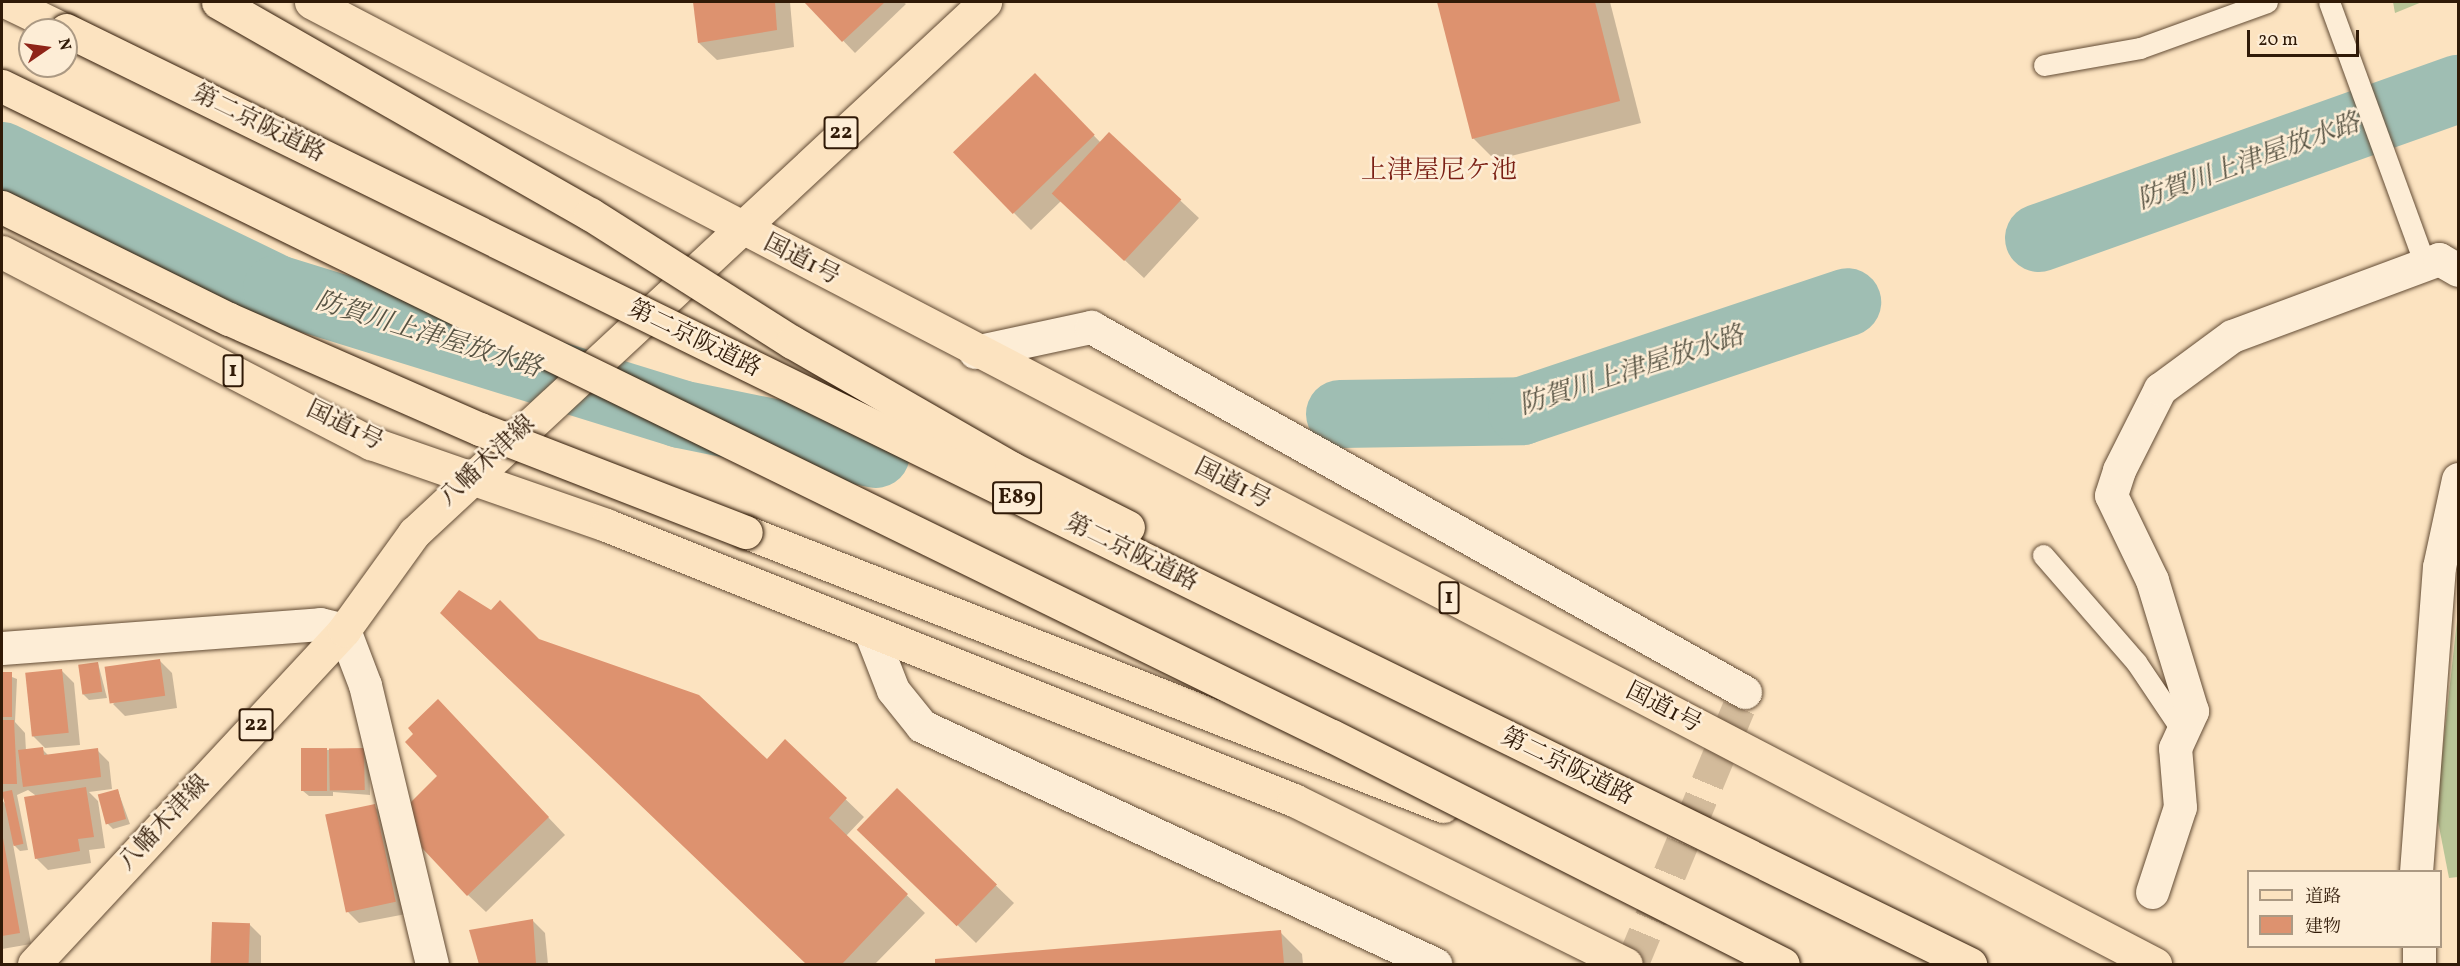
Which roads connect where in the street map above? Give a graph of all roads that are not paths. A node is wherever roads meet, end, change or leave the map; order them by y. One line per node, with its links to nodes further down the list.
1 (7, 2): 7 (main road, 第二京阪道路 / E89)
2 (218, 2): 26 (main road, bridge)
3 (311, 2): 12 (main road, 国道1号 / 1)
4 (985, 2): 12 (main road, 八幡木津線 / 22)
5 (2267, 2): 9 (lane)
6 (2329, 2): 14 (lane)
7 (41, 18)
8 (78, 36): 26 (main road, 第二京阪道路 / E89, bridge)
9 (2044, 65)
10 (2, 86): 27 (main road, bridge)
11 (2, 207): 27 (main road, bridge)
12 (742, 231): 16 (main road, 国道1号 / 1); 17 (main road, 八幡木津線 / 22, bridge)
13 (2, 252): 17 (main road, 国道1号 / 1)
14 (2425, 264): 15 (street); 25 (street)
15 (2458, 270)
16 (975, 352): 24 (street); 37 (main road, 国道1号 / 1)
17 (469, 479): 21 (main road, 八幡木津線 / 22); 22 (main road, 国道1号 / 1)
18 (2458, 479): 20 (street)
19 (2043, 555): 25 (lane)
20 (2449, 565): 28 (street)
21 (344, 630): 23 (street); 31 (main road, 八幡木津線 / 22); 32 (street)
22 (870, 631): 33 (street); 34 (main road, 国道1号 / 1)
23 (2, 648)
24 (1745, 692)
25 (2182, 732): 29 (street)
26 (1647, 807): 36 (main road, 第二京阪道路 / E89, bridge)
27 (1545, 846): 35 (main road, bridge)
28 (2416, 870)
29 (2152, 892)
30 (2419, 948): 38 (street)
31 (34, 964)
32 (432, 964)
33 (1435, 964)
34 (1626, 964)
35 (1784, 964)
36 (1970, 964)
37 (2155, 964)
38 (2419, 964)

